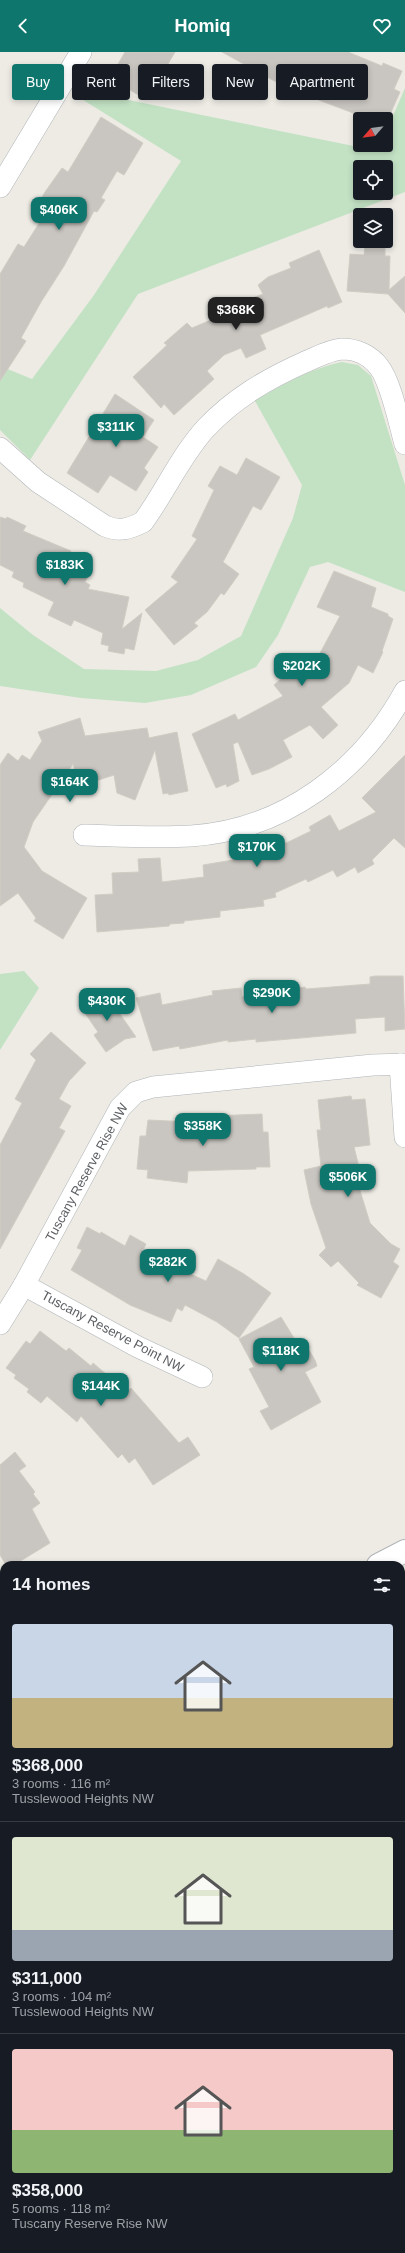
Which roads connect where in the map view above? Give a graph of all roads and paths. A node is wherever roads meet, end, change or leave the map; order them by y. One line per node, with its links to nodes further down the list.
1 (81, 52): 2 (street)
2 (0, 187)
3 (405, 444): 4 (street)
4 (0, 448)
5 (405, 691): 6 (street)
6 (84, 835)
7 (402, 1064): 8 (street); 9 (street, Tuscany Reserve Rise NW)
8 (405, 1137)
9 (24, 1285): 10 (street, Tuscany Reserve Rise NW); 11 (street, Tuscany Reserve Point NW)
10 (0, 1324)
11 (202, 1377)
12 (405, 1551): 13 (street)
13 (386, 1561)

